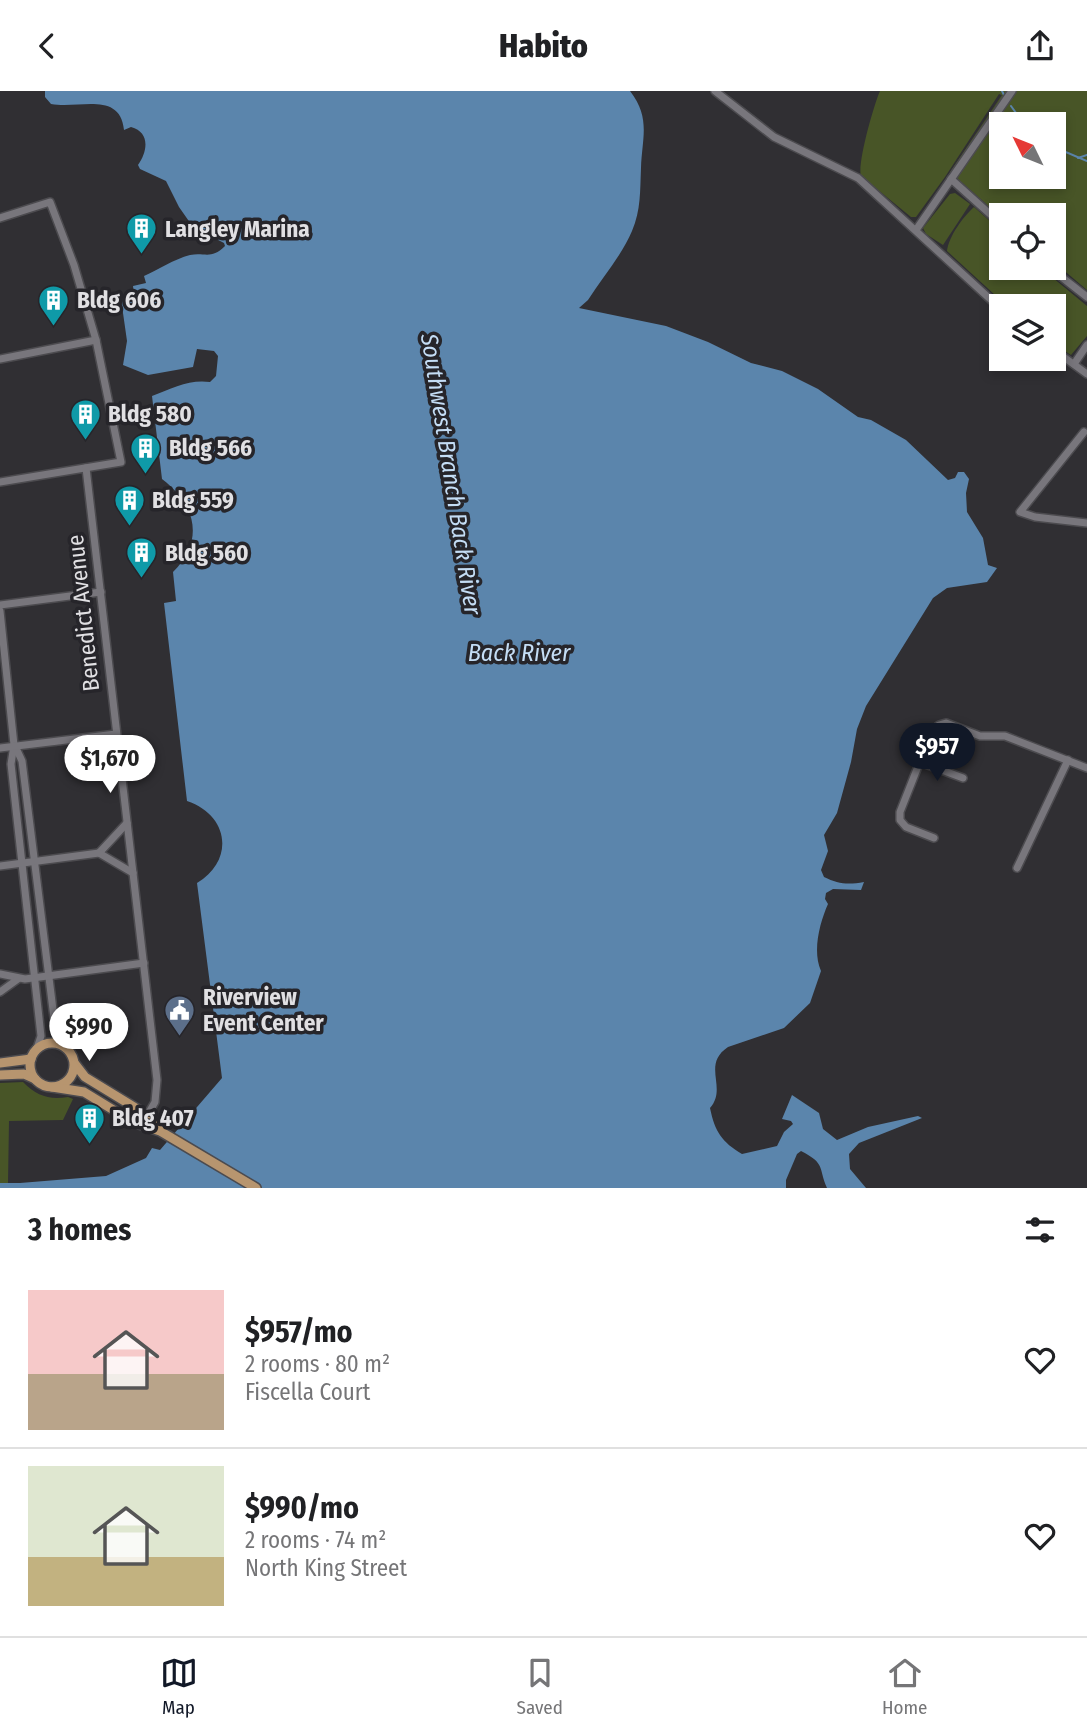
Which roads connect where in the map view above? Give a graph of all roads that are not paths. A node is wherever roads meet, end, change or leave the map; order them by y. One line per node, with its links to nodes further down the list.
1 (715, 91): 6 (street)
2 (1012, 91): 3 (street)
3 (951, 179): 4 (street); 6 (street)
4 (989, 213)
5 (0, 218): 10 (street)
6 (916, 230): 9 (street)
7 (1065, 280): 8 (street)
8 (1087, 297)
9 (989, 298)
10 (96, 340): 13 (street); 17 (street)
11 (1087, 345): 14 (street)
12 (1066, 358): 14 (street)
13 (0, 359)
14 (1074, 364): 15 (street)
15 (1087, 374)
16 (1084, 432): 19 (street)
17 (86, 468): 18 (street); 20 (street, Benedict Avenue)
18 (0, 482)
19 (1087, 523)
20 (101, 592): 21 (street); 23 (street, Benedict Avenue)
21 (0, 605)
22 (0, 611): 24 (street)
23 (116, 734): 24 (street); 30 (street, Benedict Avenue)
24 (15, 745): 25 (street); 33 (street); 34 (street)
25 (0, 748)
26 (1068, 760): 27 (street); 28 (street); 36 (street)
27 (920, 762): 29 (street); 31 (street)
28 (1087, 768)
29 (963, 778)
30 (127, 822): 32 (street); 37 (street, Benedict Avenue)
31 (934, 838)
32 (99, 853): 33 (street); 37 (street)
33 (35, 861): 34 (street); 40 (street)
34 (22, 862): 35 (street); 41 (street)
35 (0, 866)
36 (1017, 868)
37 (133, 873): 38 (street, Benedict Avenue)
38 (144, 963): 40 (street); 51 (street, Benedict Avenue)
39 (0, 974): 42 (street)
40 (48, 975): 41 (street); 44 (street)
41 (35, 977): 42 (street); 45 (street)
42 (18, 979): 43 (street)
43 (0, 992)
44 (65, 1047): 45 (main road); 46 (main road)
45 (34, 1055): 47 (main road); 49 (main road)
46 (74, 1060): 50 (main road); 51 (main road)
47 (0, 1063)
48 (0, 1075): 49 (main road)
49 (36, 1080): 50 (main road)
50 (52, 1087): 51 (main road)
51 (144, 1121): 52 (main road)
52 (256, 1188)

